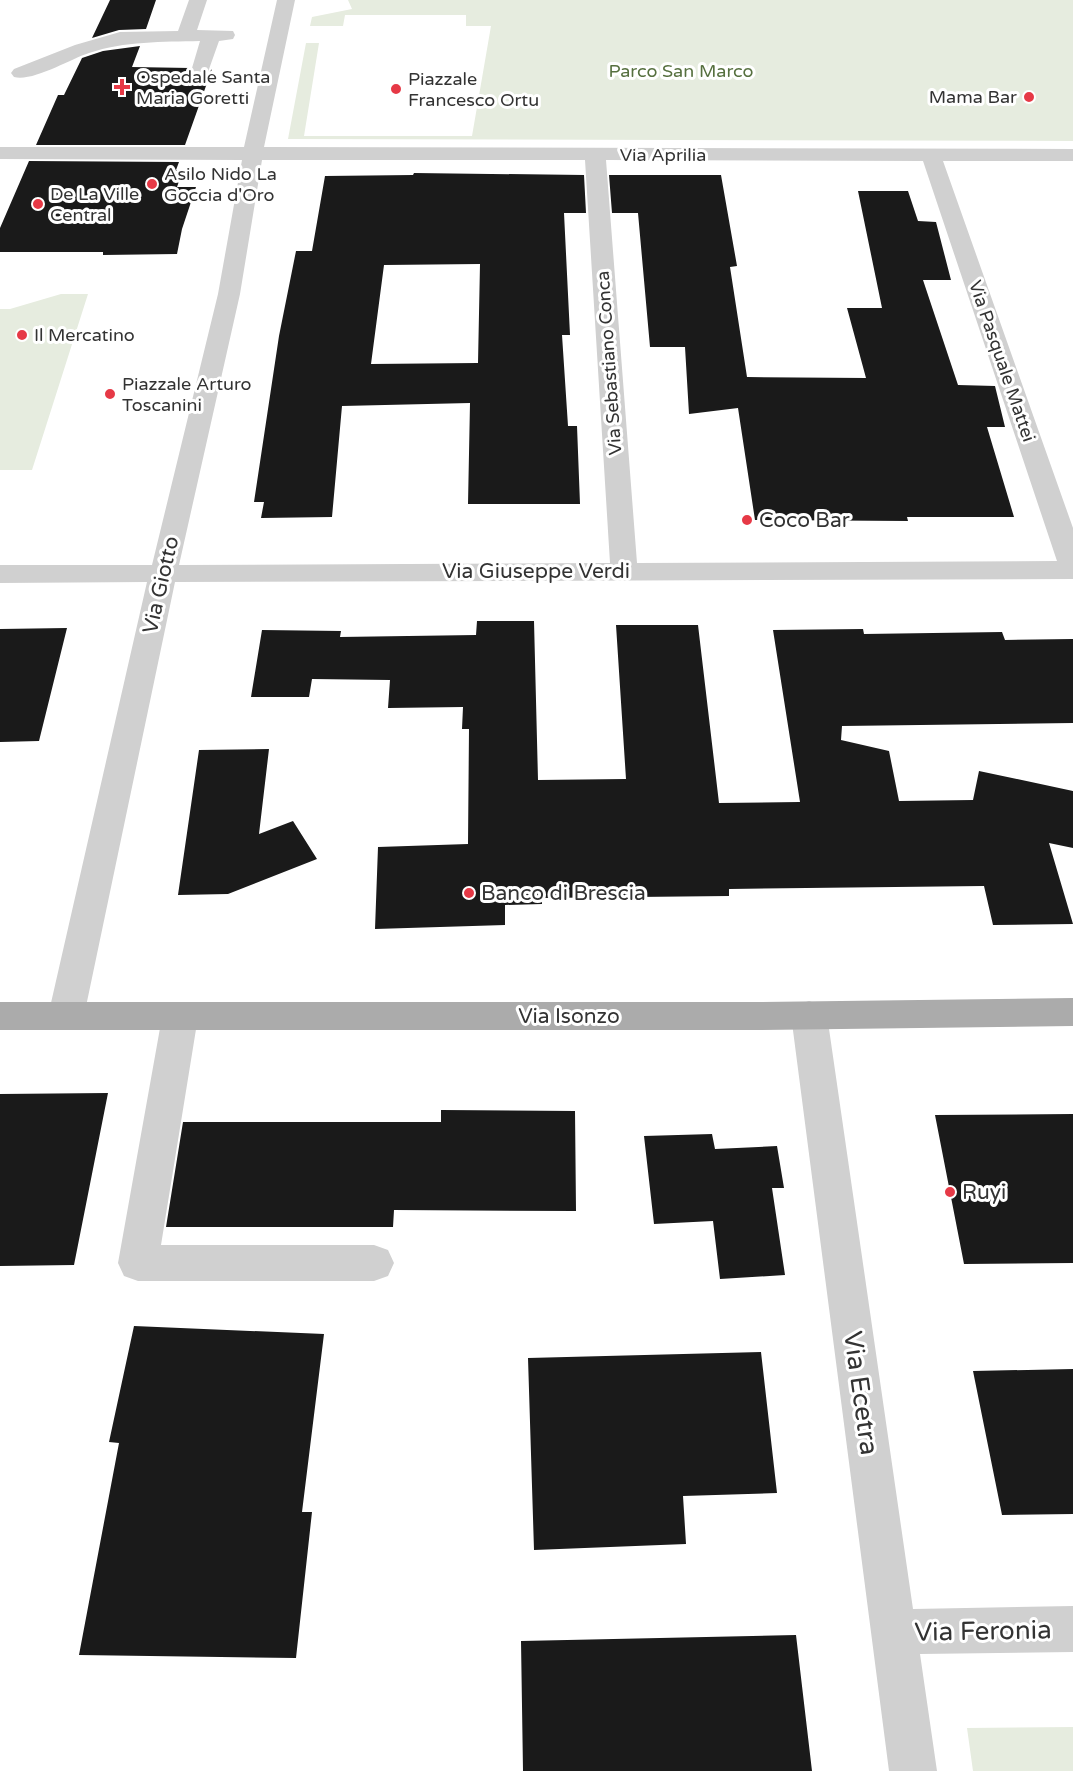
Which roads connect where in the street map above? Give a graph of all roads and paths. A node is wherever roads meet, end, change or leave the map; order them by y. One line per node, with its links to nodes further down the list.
1 (198, 0): 3 (street)
2 (286, 0): 7 (street, Via Giotto)
3 (186, 35): 4 (street); 5 (street)
4 (201, 68)
5 (21, 73)
6 (0, 153): 7 (street, Via Aprilia)
7 (253, 153): 8 (street, Via Aprilia); 14 (street, Via Giotto)
8 (595, 155): 9 (street, Via Aprilia); 12 (street, Via Sebastiano Conca)
9 (932, 155): 10 (street, Via Aprilia); 11 (street, Via Pasquale Mattei)
10 (1073, 155)
11 (1073, 568): 12 (street, Via Giuseppe Verdi)
12 (624, 570): 14 (street, Via Giuseppe Verdi)
13 (0, 574): 14 (street, Via Giuseppe Verdi)
14 (163, 574): 18 (street, Via Giotto)
15 (1073, 1012): 16 (main road, Via Isonzo)
16 (810, 1015): 19 (main road, Via Isonzo); 22 (street, Via Ecetra)
17 (0, 1016): 18 (main road, Via Isonzo)
18 (66, 1016): 19 (main road, Via Isonzo)
19 (180, 1017): 20 (street)
20 (374, 1263)
21 (1073, 1629): 22 (street, Via Feronia)
22 (894, 1632): 23 (street, Via Ecetra)
23 (913, 1771)

